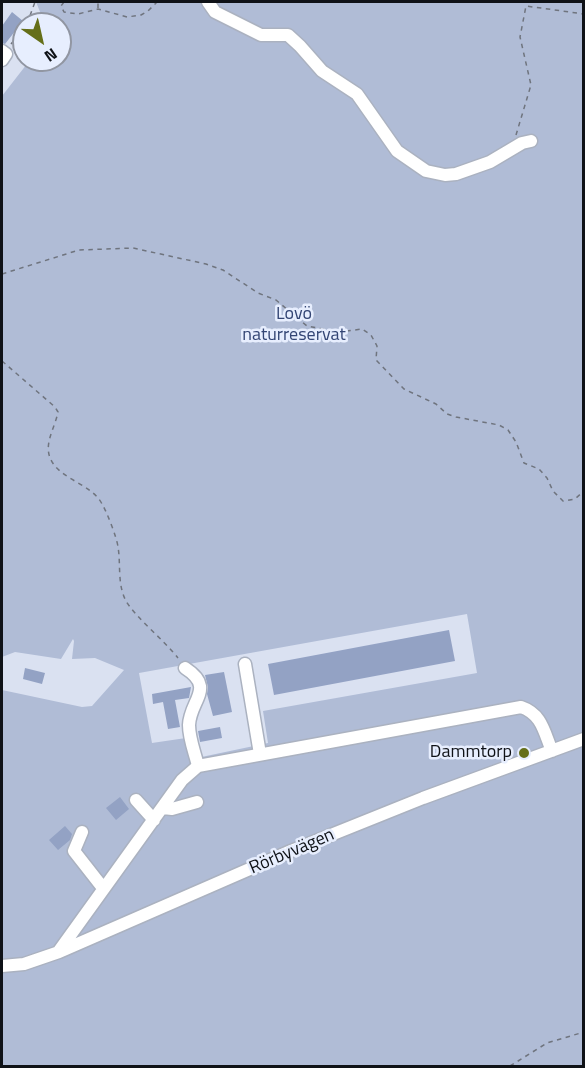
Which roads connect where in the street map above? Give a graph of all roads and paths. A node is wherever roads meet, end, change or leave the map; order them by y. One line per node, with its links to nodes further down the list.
1 (64, 2): 7 (path)
2 (98, 2): 7 (path)
3 (157, 2): 7 (path)
4 (208, 2): 11 (street)
5 (522, 2): 6 (path)
6 (526, 6): 8 (path); 11 (path)
7 (98, 9)
8 (584, 14)
9 (12, 42): 10 (path)
10 (3, 55)
11 (527, 142)
12 (2, 273): 14 (path)
13 (2, 361): 16 (path)
14 (584, 491)
15 (245, 664): 19 (street)
16 (185, 668): 20 (street)
17 (584, 739): 18 (street, Rörbyvägen)
18 (552, 751): 19 (street); 27 (street, Rörbyvägen)
19 (260, 754): 20 (street)
20 (198, 766): 23 (street)
21 (136, 800): 24 (street)
22 (197, 802): 23 (street)
23 (163, 808): 24 (street)
24 (154, 820): 26 (street)
25 (82, 832): 26 (street)
26 (103, 888): 27 (street)
27 (58, 952): 28 (street, Rörbyvägen)
28 (2, 966)
29 (584, 1032): 30 (path)
30 (510, 1066)

